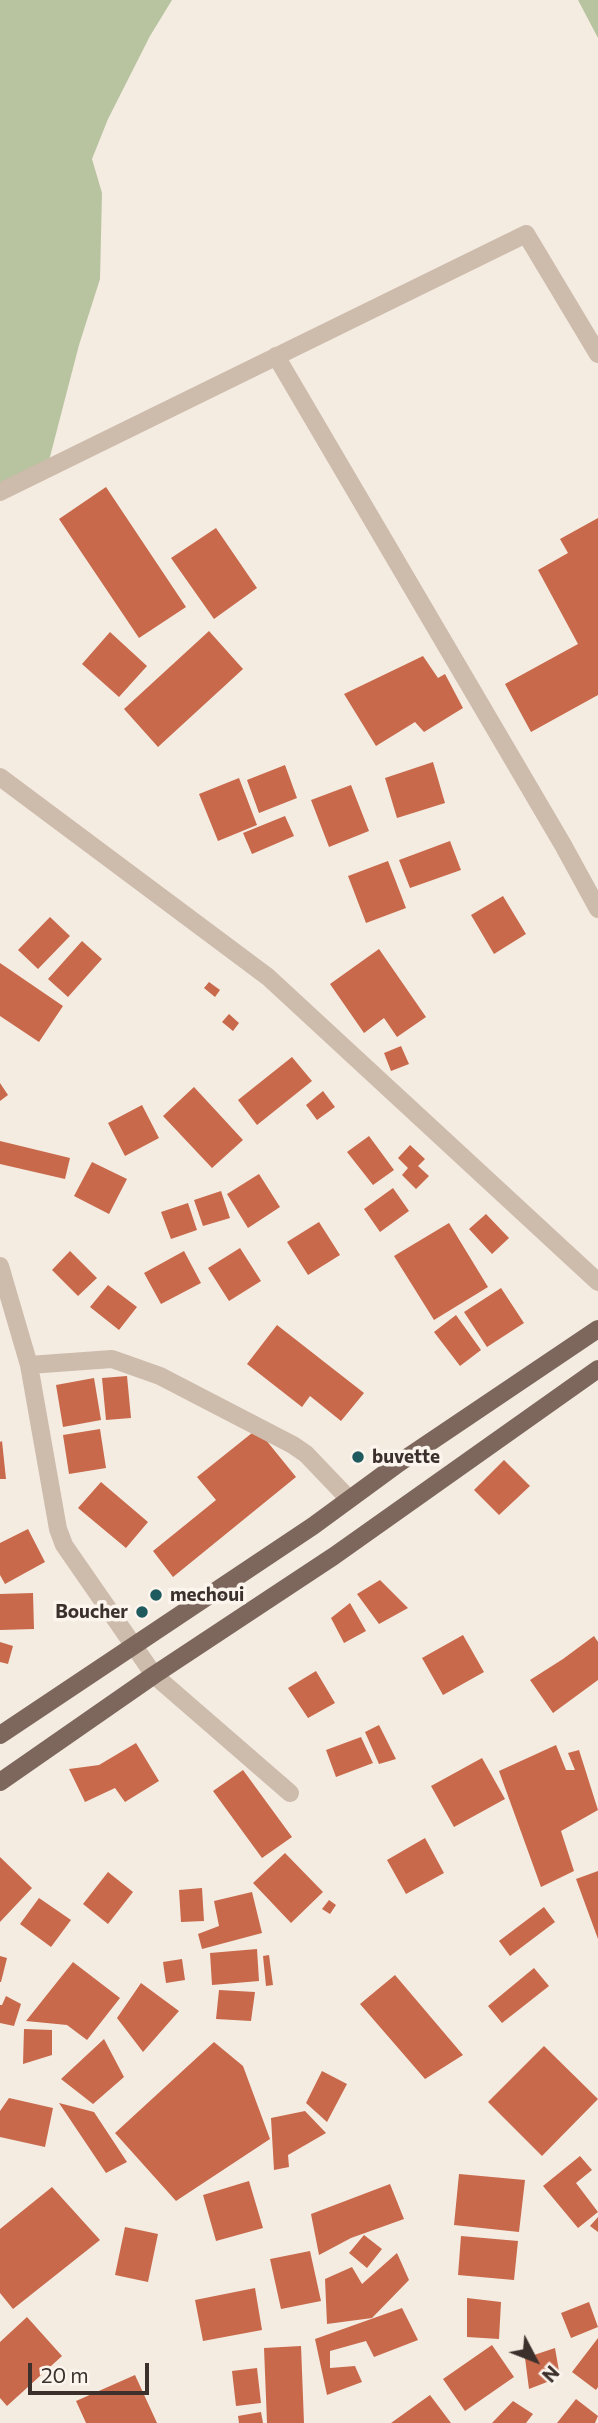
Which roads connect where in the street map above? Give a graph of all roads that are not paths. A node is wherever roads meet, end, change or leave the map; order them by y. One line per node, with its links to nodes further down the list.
1 (598, 354): 2 (street)
2 (276, 356): 3 (street); 5 (street)
3 (0, 492)
4 (0, 777): 7 (street)
5 (598, 909)
6 (0, 1266): 9 (street)
7 (598, 1282)
8 (598, 1329): 11 (main road)
9 (29, 1365): 11 (street); 12 (street)
10 (598, 1369): 13 (main road)
11 (349, 1499): 12 (main road)
12 (132, 1645): 13 (street); 14 (main road)
13 (154, 1675): 15 (main road); 16 (street)
14 (0, 1735)
15 (0, 1782)
16 (290, 1793)

